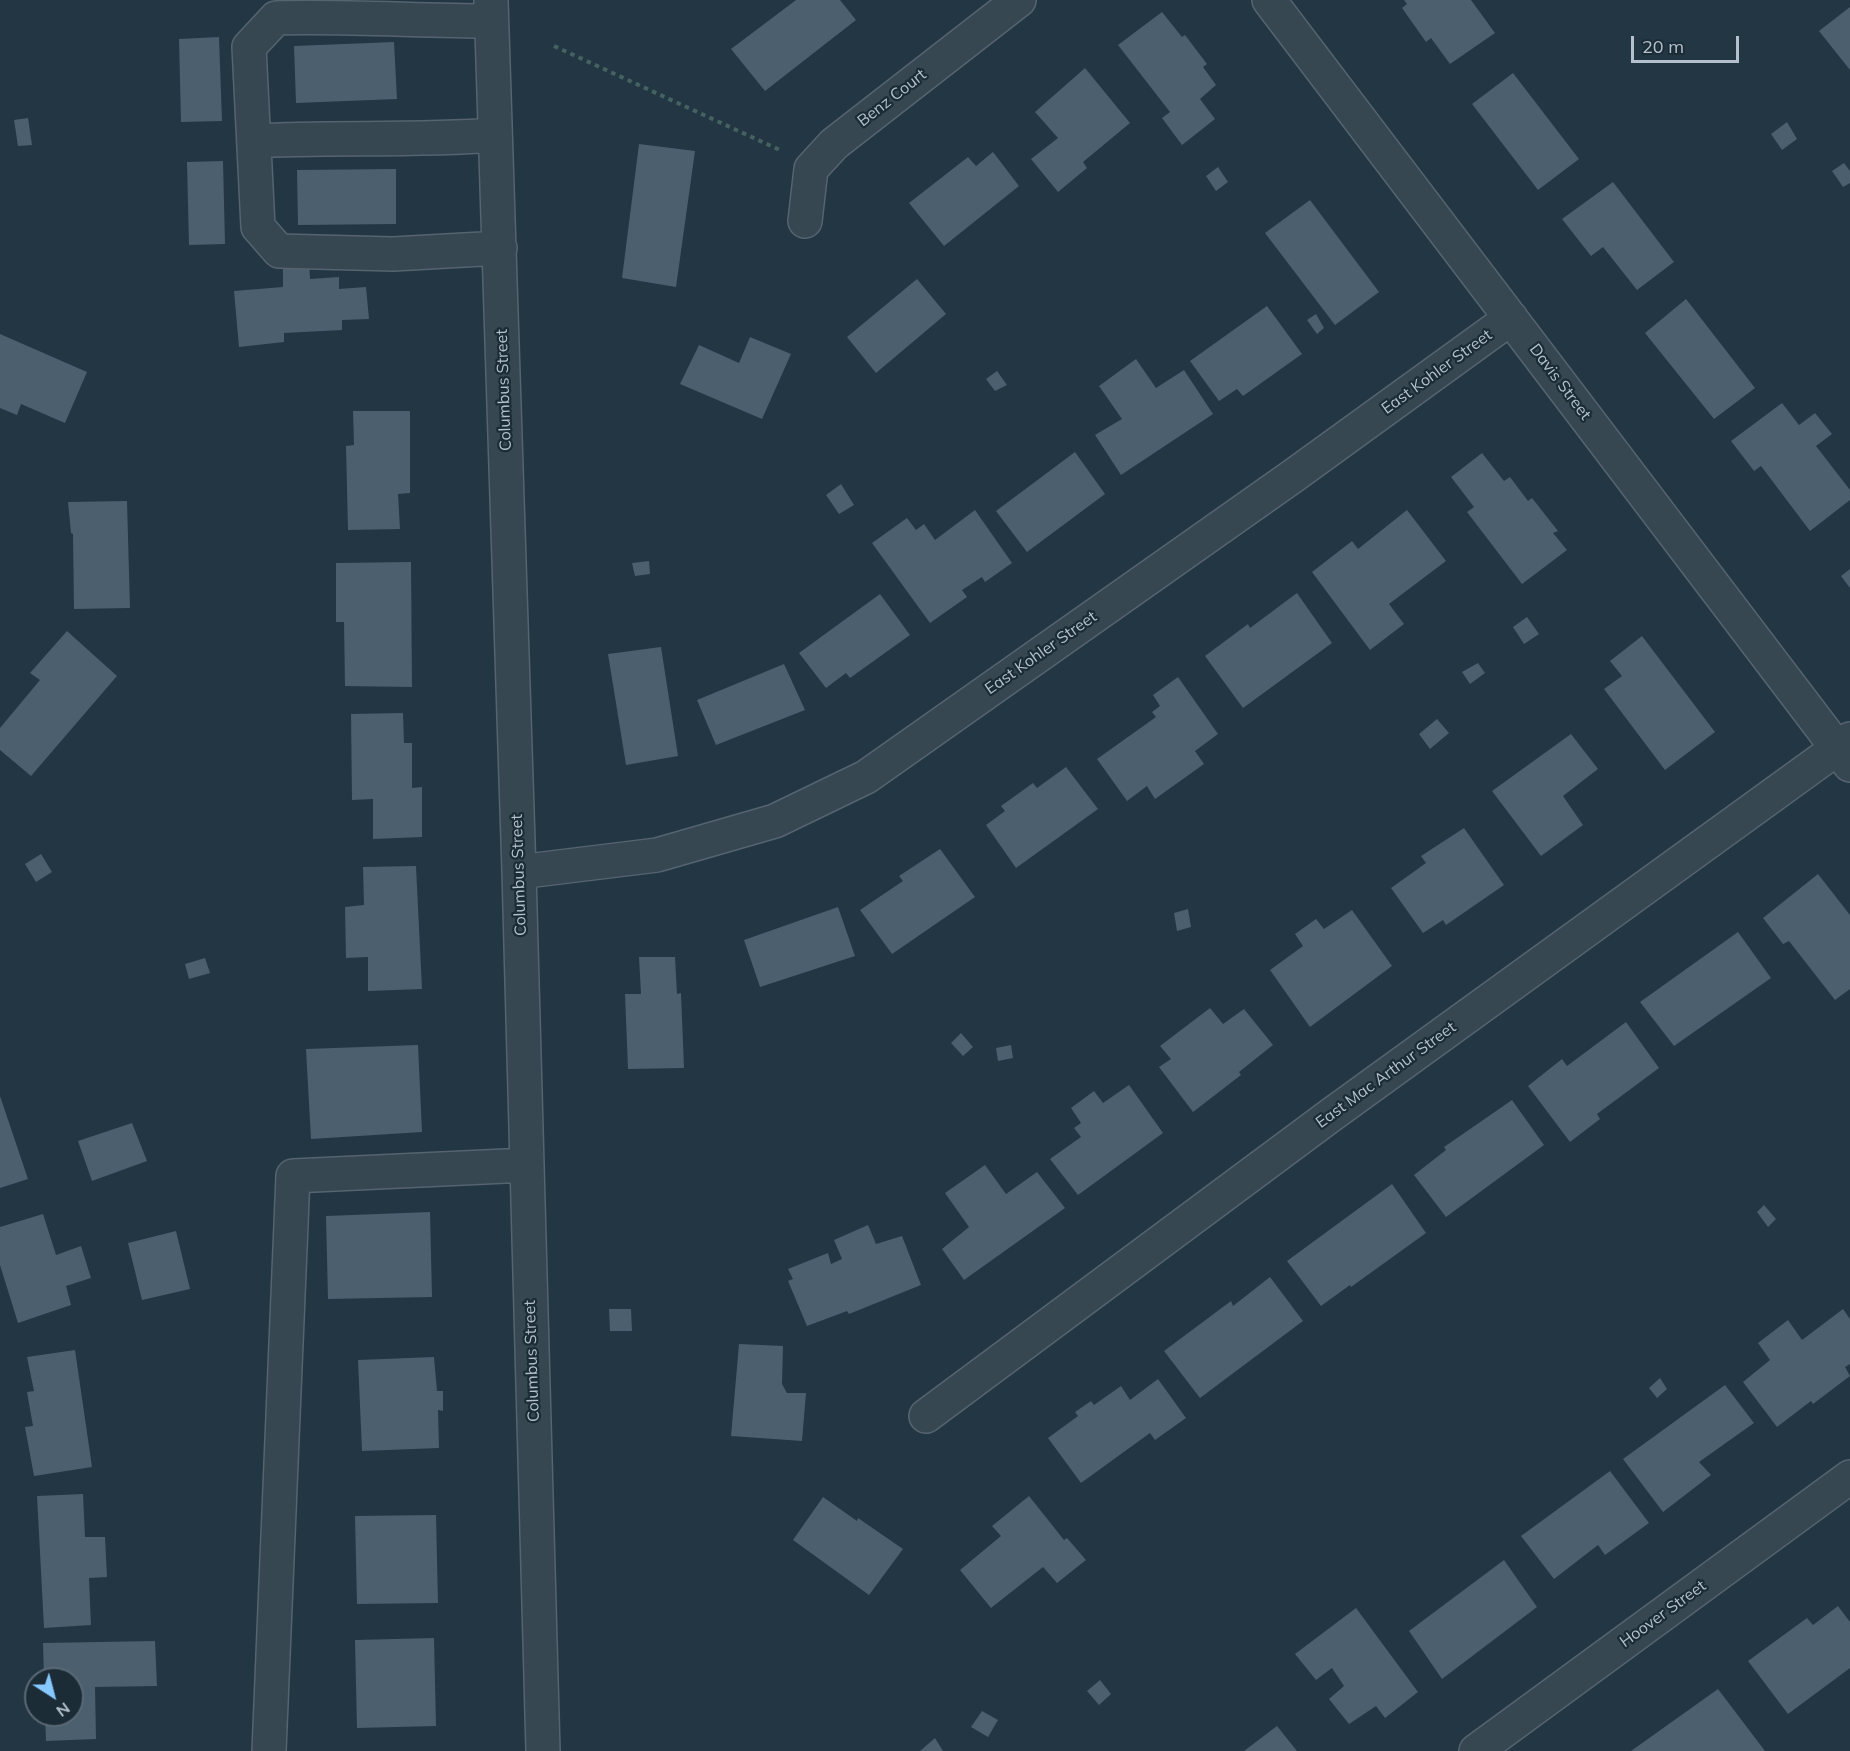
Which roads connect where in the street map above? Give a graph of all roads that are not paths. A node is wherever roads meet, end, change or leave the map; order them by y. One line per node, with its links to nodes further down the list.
1 (1019, 0): 6 (street, Benz Court)
2 (1269, 0): 8 (street, Davis Street)
3 (491, 10): 4 (street, Columbus Street); 5 (street)
4 (495, 135): 5 (street); 7 (street, Columbus Street)
5 (254, 141): 7 (street)
6 (805, 221)
7 (500, 248): 10 (street, Columbus Street)
8 (1511, 318): 9 (street, Davis Street); 10 (street, East Kohler Street)
9 (1846, 750): 12 (street, East Mac Arthur Street)
10 (519, 872): 11 (street, Columbus Street)
11 (527, 1165): 14 (street); 15 (street, Columbus Street)
12 (926, 1416)
13 (1850, 1477): 16 (street, Hoover Street)
14 (269, 1751)
15 (543, 1751)
16 (1476, 1751)

